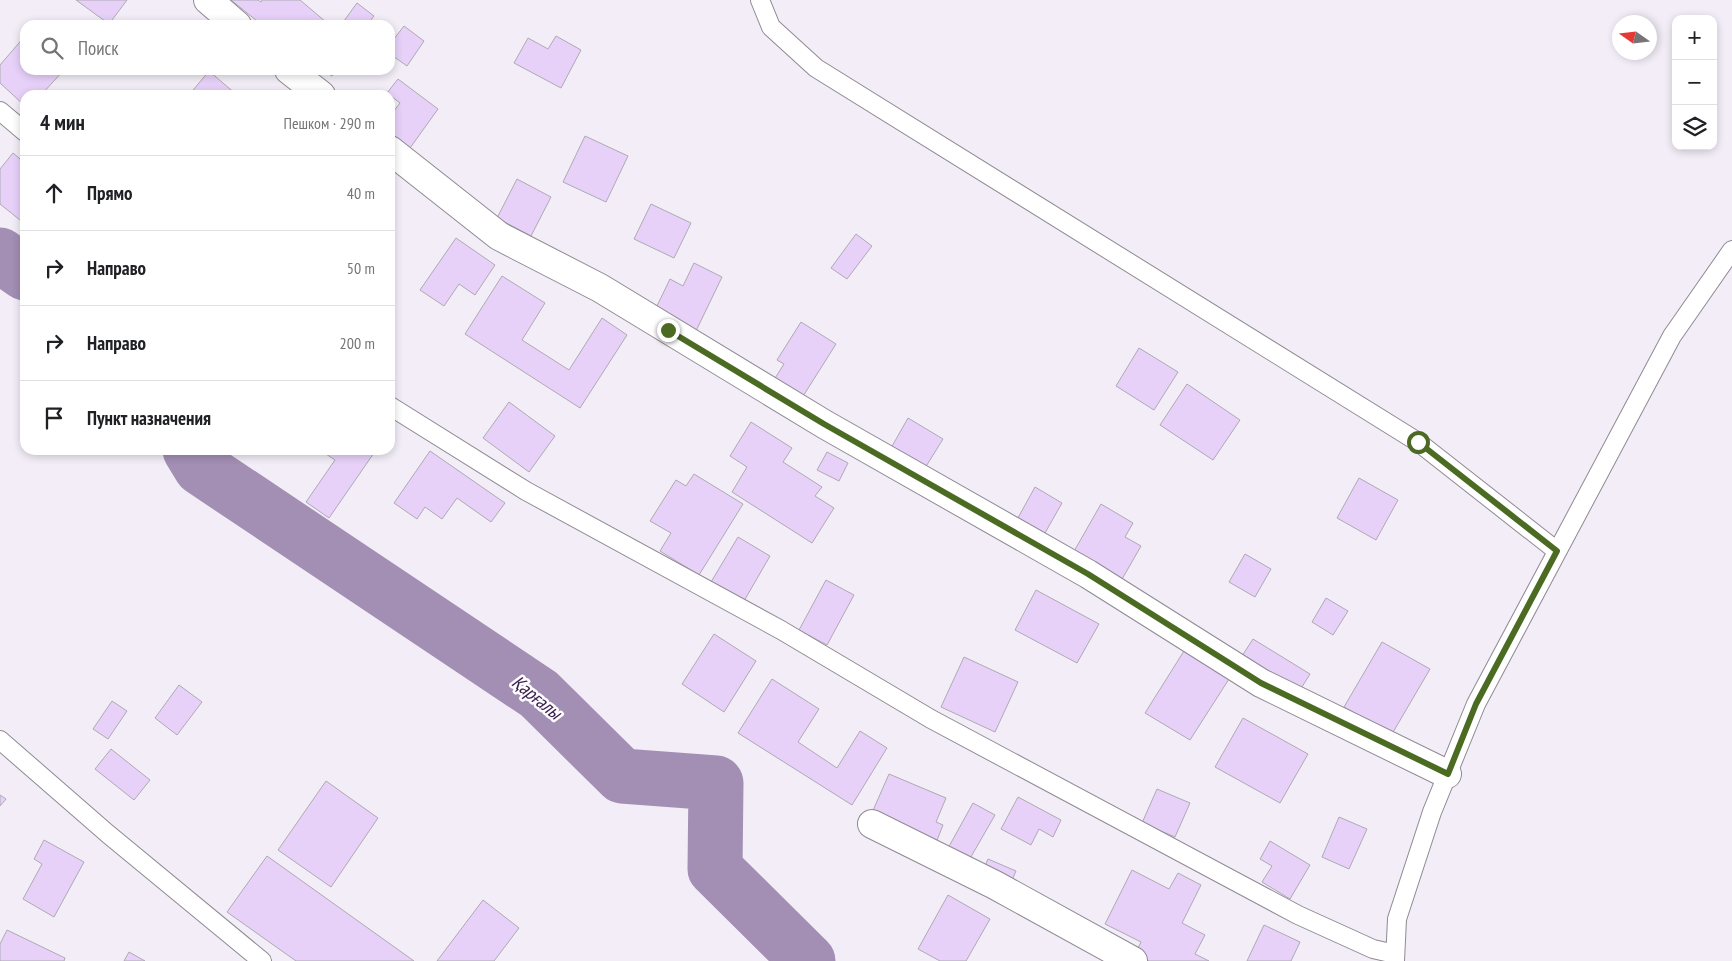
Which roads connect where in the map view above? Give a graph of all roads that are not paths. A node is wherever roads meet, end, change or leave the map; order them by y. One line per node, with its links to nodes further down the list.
1 (208, 0): 3 (street)
2 (760, 0): 11 (lane)
3 (231, 20)
4 (295, 75): 5 (street)
5 (314, 90)
6 (0, 112): 7 (lane)
7 (20, 128)
8 (395, 154): 13 (street)
9 (1732, 250): 11 (lane)
10 (395, 409): 15 (lane)
11 (1557, 551): 13 (lane)
12 (0, 740): 16 (lane)
13 (1448, 774): 15 (lane)
14 (872, 824): 17 (street)
15 (1395, 958)
16 (262, 961)
17 (1133, 961)

